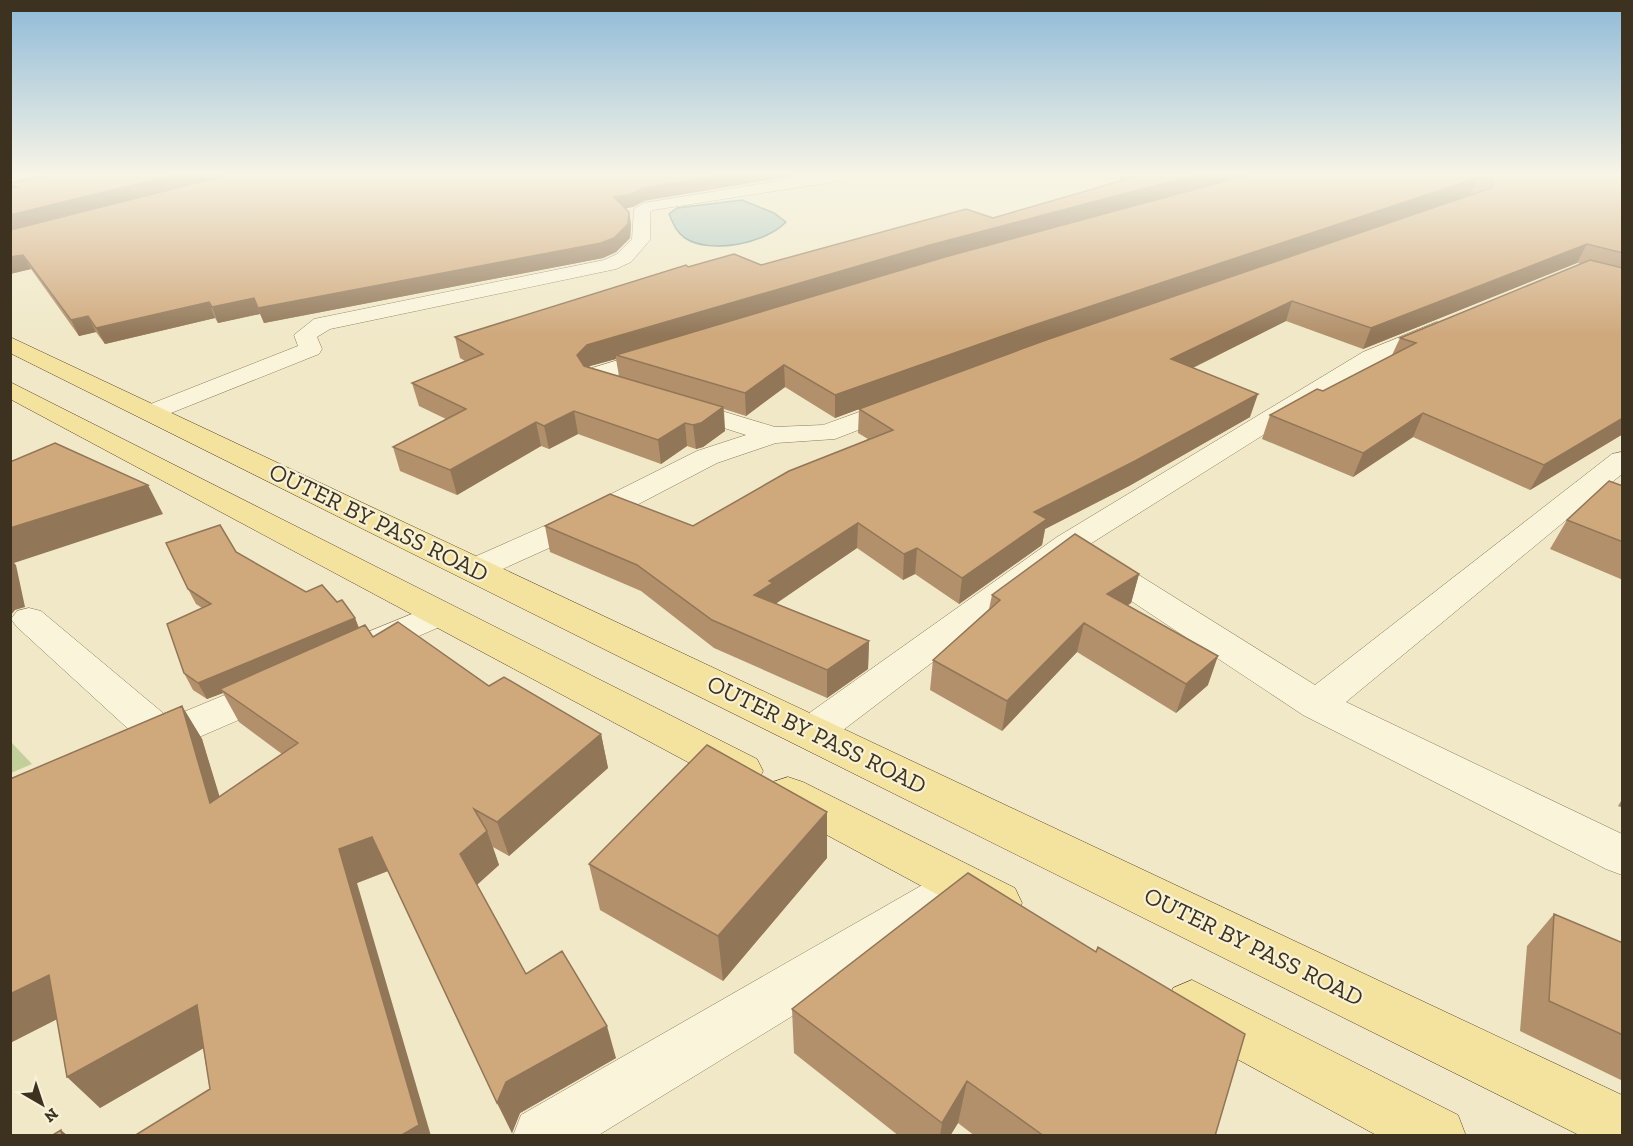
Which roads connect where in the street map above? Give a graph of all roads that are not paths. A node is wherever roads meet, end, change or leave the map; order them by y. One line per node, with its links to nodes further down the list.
1 (641, 228): 9 (street)
2 (1458, 321): 12 (street)
3 (10, 344): 9 (main road, OUTER BY PASS ROAD)
4 (678, 349): 6 (street)
5 (10, 389): 14 (main road)
6 (641, 394)
7 (924, 396): 10 (street)
8 (663, 401): 10 (street)
9 (152, 412): 13 (main road, OUTER BY PASS ROAD)
10 (773, 435): 13 (street)
11 (1623, 460): 16 (street)
12 (1068, 544): 16 (street); 17 (street)
13 (475, 569): 17 (main road, OUTER BY PASS ROAD)
14 (439, 614): 18 (street); 21 (main road)
15 (29, 618): 18 (street)
16 (1317, 705): 20 (street)
17 (812, 732): 24 (main road, OUTER BY PASS ROAD)
18 (164, 737): 19 (street)
19 (123, 756)
20 (1623, 855)
21 (965, 885): 22 (main road); 25 (street)
22 (1028, 919)
23 (1164, 991): 26 (main road)
24 (1623, 1125)
25 (542, 1136)
26 (1437, 1136)

